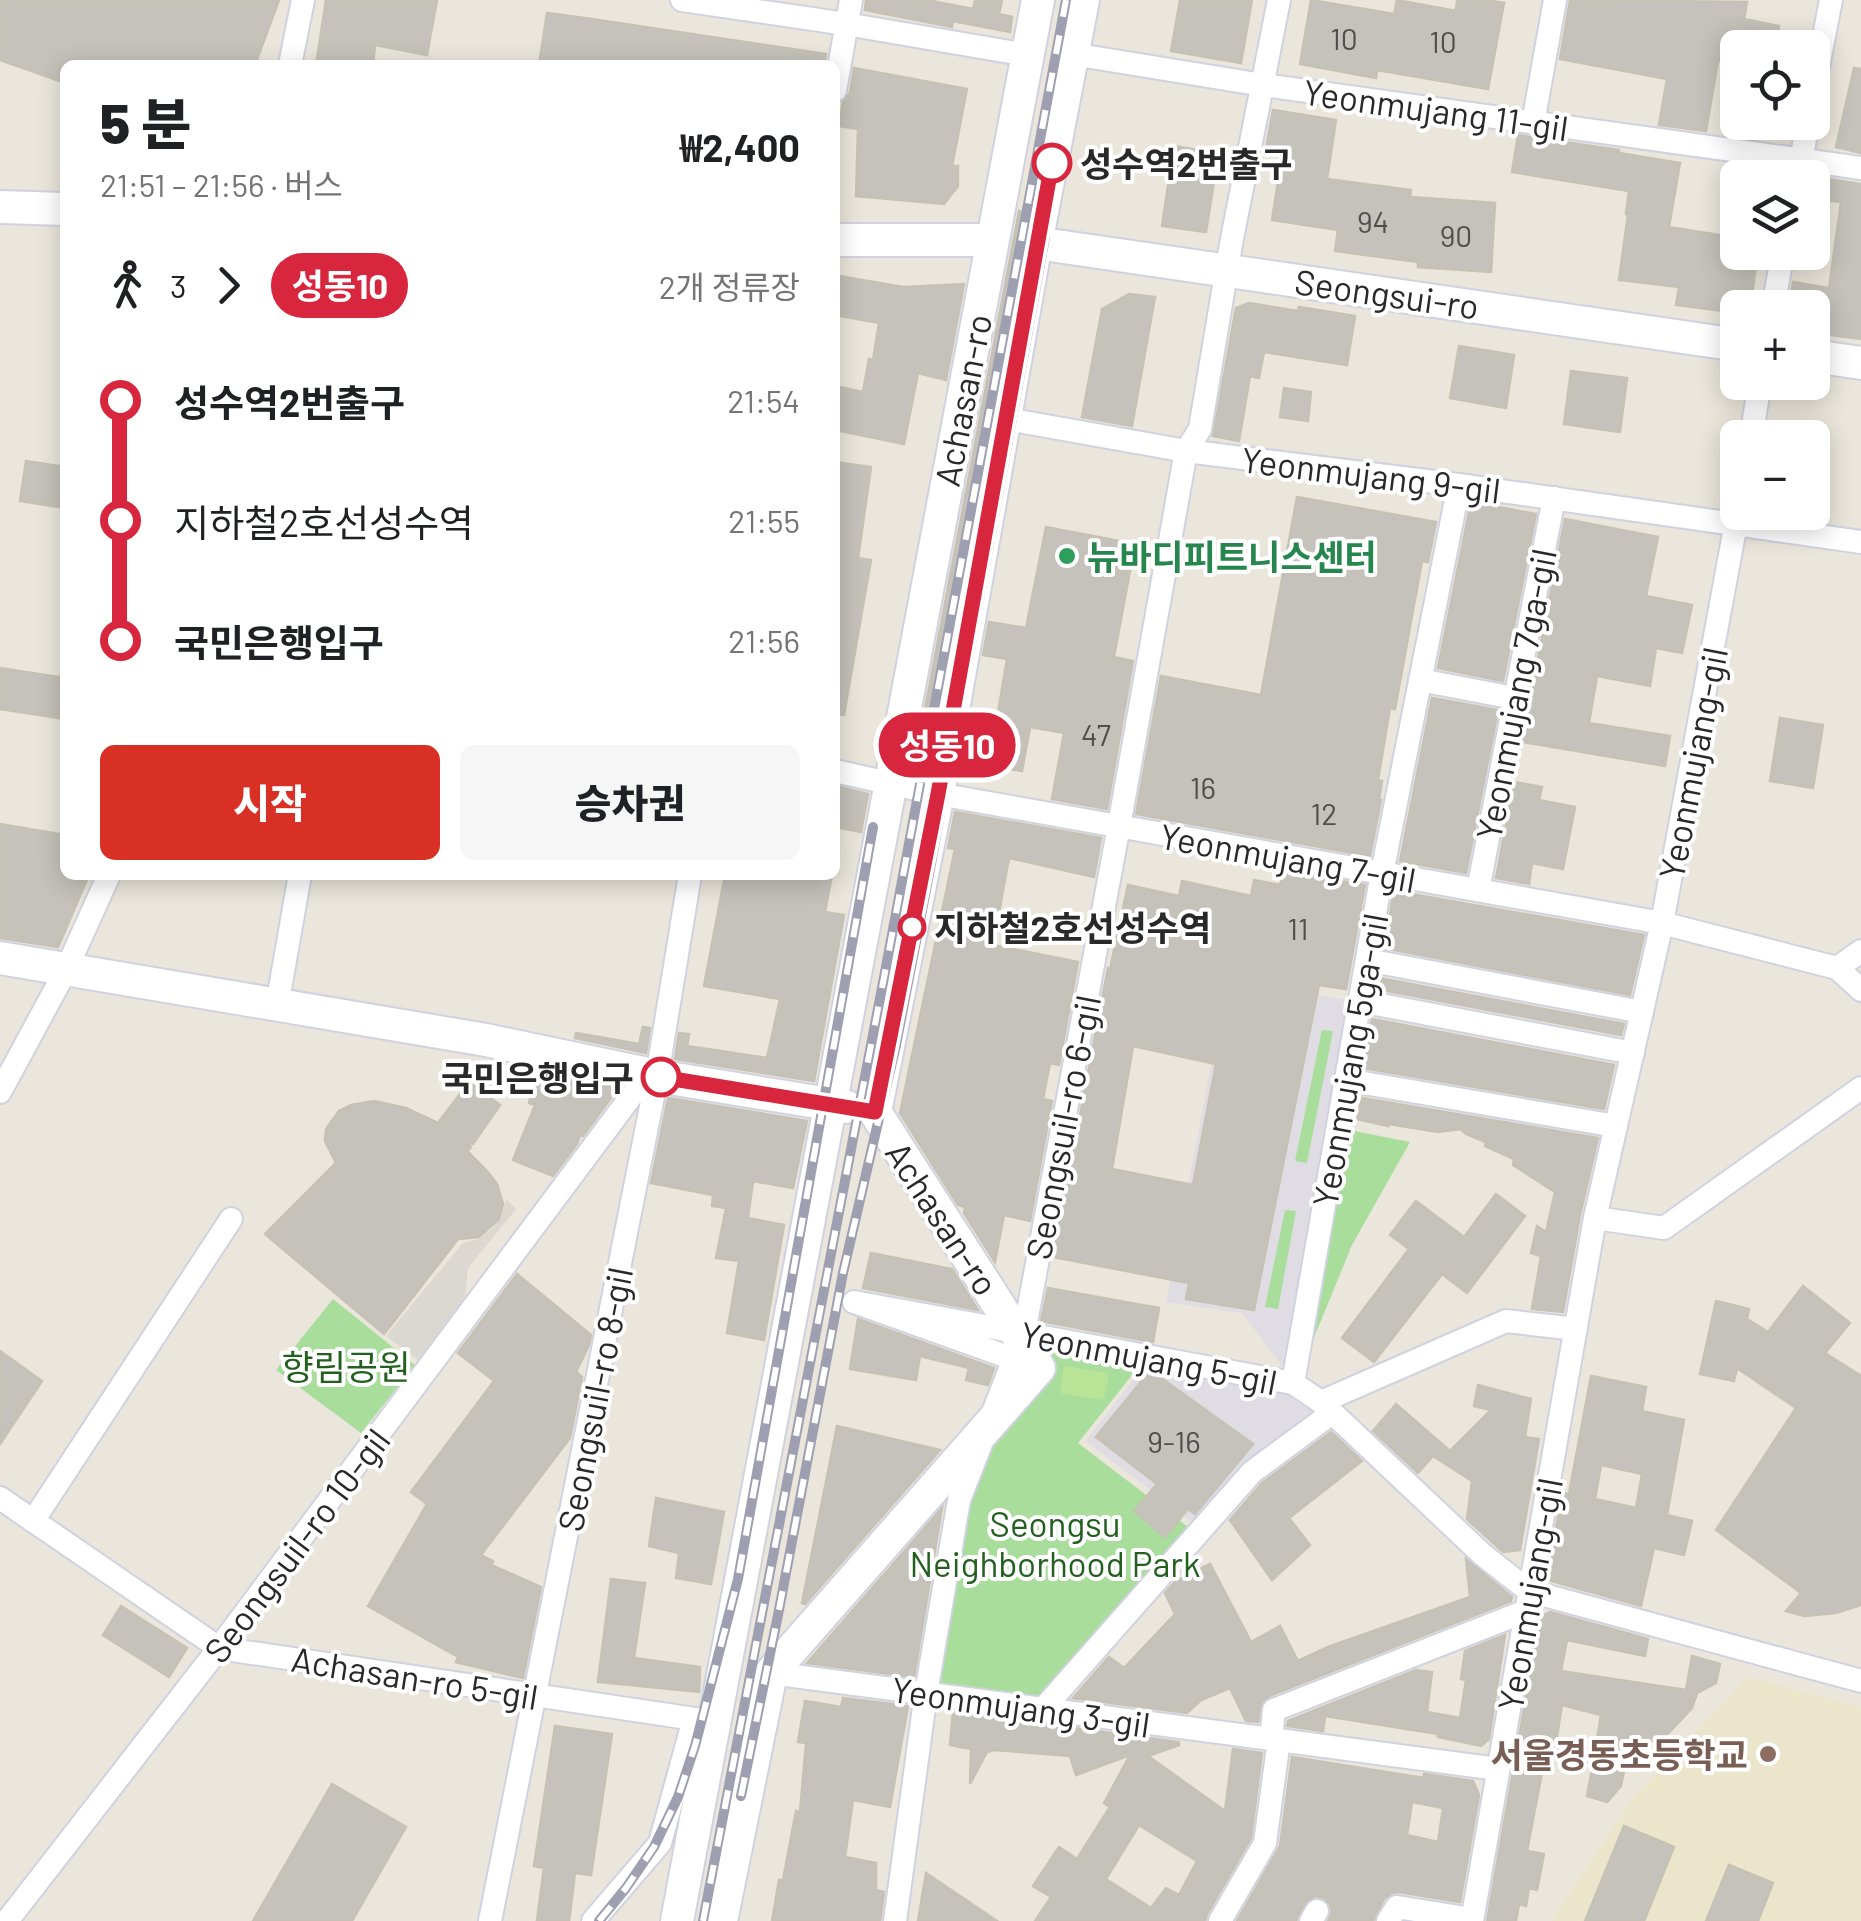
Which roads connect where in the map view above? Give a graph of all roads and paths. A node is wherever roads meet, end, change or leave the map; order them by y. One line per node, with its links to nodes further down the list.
1 (303, 0): 12 (street)
2 (682, 0): 8 (street)
3 (1038, 0): 11 (main road, Achasan-ro)
4 (1082, 0): 10 (main road, Achasan-ro)
5 (1279, 0): 14 (street, Seongsuil-ro 6-gil)
6 (1556, 0): 15 (street)
7 (1831, 0): 9 (street)
8 (849, 12): 11 (street); 13 (street)
9 (1825, 30)
10 (1072, 54): 14 (street, Yeonmujang 11-gil); 23 (main road, Achasan-ro)
11 (1026, 55): 22 (main road, Achasan-ro)
12 (291, 60)
13 (840, 62)
14 (1263, 85): 15 (street, Yeonmujang 11-gil); 24 (street, Seongsuil-ro 6-gil)
15 (1533, 122): 16 (street, Yeonmujang 11-gil)
16 (1753, 160)
17 (1830, 168): 18 (street, Yeonmujang 11-gil)
18 (1861, 168)
19 (0, 207): 20 (main road)
20 (60, 209)
21 (840, 240): 22 (main road)
22 (991, 240): 39 (main road, Achasan-ro)
23 (1036, 244): 24 (main road, Seongsui-ro); 28 (main road, Achasan-ro)
24 (1227, 270): 25 (main road, Seongsui-ro); 29 (street, Seongsuil-ro 6-gil)
25 (1720, 342)
26 (1830, 359): 27 (main road)
27 (1861, 363)
28 (1006, 420): 29 (street, Yeonmujang 9-gil); 39 (main road, Achasan-ro)
29 (1186, 451): 30 (street, Yeonmujang 9-gil); 40 (street, Seongsuil-ro 6-gil)
30 (1460, 485): 31 (street, Yeonmujang 9-gil); 36 (street, Yeonmujang 5ga-gil)
31 (1554, 498): 32 (street, Yeonmujang 9-gil); 37 (street, Yeonmujang 7ga-gil)
32 (1720, 516)
33 (1736, 530): 46 (street, Yeonmujang-gil)
34 (1800, 530): 35 (street, Yeonmujang 9-gil)
35 (1861, 542)
36 (1420, 680): 37 (street); 41 (street, Yeonmujang 5ga-gil)
37 (1514, 698): 45 (street, Yeonmujang 7ga-gil)
38 (840, 772): 39 (street, Yeonmujang 7-gil)
39 (914, 788): 40 (street, Yeonmujang 7-gil); 61 (main road, Achasan-ro); 62 (main road, Achasan-ro)
40 (1119, 826): 41 (street, Yeonmujang 7-gil); 67 (street, Seongsuil-ro 6-gil)
41 (1382, 873): 45 (street, Yeonmujang 7-gil); 49 (street, Yeonmujang 5ga-gil)
42 (107, 880): 51 (street)
43 (299, 880): 54 (street)
44 (689, 880): 57 (street, Seongsuil-ro 8-gil)
45 (1478, 890): 46 (street, Yeonmujang 7-gil)
46 (1662, 923): 50 (street, Yeonmujang 7-gil); 55 (street, Yeonmujang-gil)
47 (1861, 951): 50 (street)
48 (0, 958): 51 (main road)
49 (1366, 960): 53 (street, Yeonmujang 5ga-gil); 55 (street)
50 (1837, 968): 52 (street)
51 (66, 970): 54 (main road); 60 (street)
52 (1861, 990)
53 (1360, 1001): 56 (street); 58 (street, Yeonmujang 5ga-gil)
54 (277, 1006): 57 (main road)
55 (1642, 1012): 56 (street, Yeonmujang-gil)
56 (1633, 1053): 63 (street, Yeonmujang-gil)
57 (657, 1076): 61 (main road); 74 (street, Seongsuil-ro 10-gil); 78 (street, Seongsuil-ro 8-gil)
58 (1346, 1080): 63 (street); 69 (street, Yeonmujang 5ga-gil)
59 (1861, 1088): 64 (street)
60 (0, 1092)
61 (830, 1104): 62 (main road); 80 (main road, Achasan-ro)
62 (875, 1112): 68 (main road, Achasan-ro)
63 (1616, 1126): 64 (street, Yeonmujang-gil)
64 (1595, 1218): 66 (street, Yeonmujang-gil)
65 (231, 1220): 72 (street)
66 (1576, 1329): 70 (street); 73 (street, Yeonmujang-gil)
67 (1024, 1333): 68 (street, Yeonmujang 5-gil); 69 (street, Yeonmujang 5-gil); 77 (street, Seongsuil-ro 6-gil)
68 (1039, 1368): 75 (main road)
69 (1292, 1383): 70 (street, Yeonmujang 5-gil)
70 (1326, 1407): 73 (street, Yeonmujang 5-gil); 79 (street, Yeonmujang 5-gil)
71 (0, 1498): 72 (street, Achasan-ro 5-gil)
72 (33, 1521): 74 (street, Achasan-ro 5-gil)
73 (1528, 1601): 76 (street); 81 (street); 82 (street, Yeonmujang-gil)
74 (219, 1648): 78 (street, Achasan-ro 5-gil); 83 (street, Seongsuil-ro 10-gil)
75 (771, 1673): 77 (street, Yeonmujang 3-gil); 88 (main road)
76 (1861, 1681)
77 (926, 1693): 79 (street, Yeonmujang 3-gil); 89 (street, Seongsuil-ro 6-gil)
78 (536, 1696): 80 (street, Achasan-ro 5-gil); 85 (street, Seongsuil-ro 8-gil)
79 (1043, 1709): 81 (street, Yeonmujang 3-gil)
80 (704, 1721): 86 (street, Achasan-ro); 87 (main road, Achasan-ro)
81 (1275, 1739): 82 (street, Yeonmujang 3-gil); 90 (street)
82 (1498, 1769): 84 (street, Yeonmujang-gil)
83 (8, 1911)
84 (1472, 1920): 91 (street, Yeonmujang-gil)
85 (490, 1921)
86 (593, 1921)
87 (677, 1921)
88 (722, 1921)
89 (895, 1921)
90 (1220, 1921)
91 (1388, 1921)

